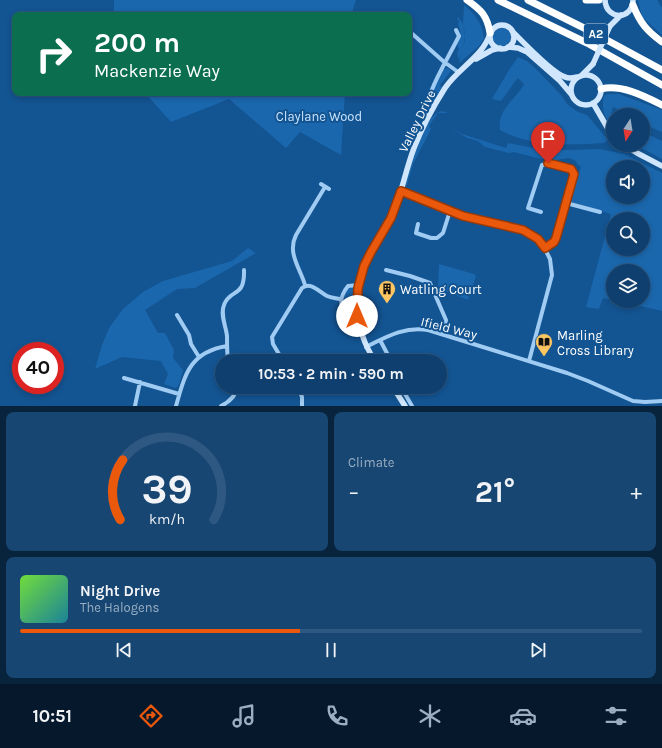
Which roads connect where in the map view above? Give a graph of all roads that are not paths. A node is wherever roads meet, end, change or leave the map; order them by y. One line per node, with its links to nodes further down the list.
1 (467, 0): 13 (highway)
2 (498, 0): 27 (highway, A2)
3 (528, 0): 23 (highway, A2)
4 (586, 0): 5 (highway)
5 (599, 0)
6 (605, 0): 8 (street)
7 (633, 3): 9 (street); 15 (highway)
8 (609, 11): 9 (street); 10 (street)
9 (621, 15): 10 (street)
10 (610, 25): 22 (street, bridge)
11 (456, 30): 17 (street)
12 (512, 31): 13 (street); 16 (street); 25 (street)
13 (490, 33): 18 (street); 20 (street, Valley Drive)
14 (412, 34): 21 (street)
15 (662, 42)
16 (508, 47): 18 (street); 29 (street)
17 (453, 48): 19 (street); 21 (street)
18 (500, 48): 20 (street, Valley Drive)
19 (458, 51)
20 (470, 62): 24 (street, Valley Drive)
21 (446, 63): 24 (street); 32 (street)
22 (593, 64): 25 (street); 26 (street)
23 (662, 70)
24 (458, 72): 32 (street, Valley Drive)
25 (580, 76): 26 (street); 29 (street)
26 (596, 78): 28 (street)
27 (662, 85)
28 (601, 89): 30 (street); 31 (highway)
29 (571, 94): 30 (street)
30 (593, 103): 33 (street)
31 (662, 105)
32 (428, 118): 37 (street, Valley Drive)
33 (606, 125)
34 (634, 152): 35 (street)
35 (662, 166)
36 (325, 187): 46 (street)
37 (401, 191): 39 (street); 47 (street, Valley Drive)
38 (566, 203): 40 (street); 41 (street); 43 (street)
39 (450, 211): 42 (street); 43 (street)
40 (541, 212)
41 (600, 212)
42 (418, 224)
43 (545, 248): 60 (street)
44 (244, 270): 53 (street)
45 (386, 270): 51 (street)
46 (305, 285): 48 (street); 56 (street)
47 (359, 285): 48 (street); 50 (street, Valley Drive)
48 (340, 299): 50 (street)
49 (177, 315): 59 (street)
50 (358, 320): 54 (street, Valley Drive)
51 (444, 335): 52 (street, Ifield Way); 60 (street, Ifield Way)
52 (380, 340): 54 (street, Ifield Way); 58 (street)
53 (227, 346): 55 (street); 59 (street)
54 (366, 347): 57 (street, Valley Drive)
55 (228, 354)
56 (279, 354)
57 (370, 354)
58 (387, 354)
59 (199, 357): 63 (street)
60 (529, 361): 68 (street, Ifield Way)
61 (124, 378): 62 (street)
62 (140, 382): 63 (street); 70 (street)
63 (179, 394): 71 (street)
64 (235, 394): 69 (street)
65 (301, 394): 73 (street)
66 (397, 394): 74 (street)
67 (405, 394): 75 (street)
68 (662, 401)
69 (228, 405): 72 (street)
70 (135, 406)
71 (176, 406)
72 (222, 406)
73 (302, 406)
74 (405, 406)
75 (412, 406)

